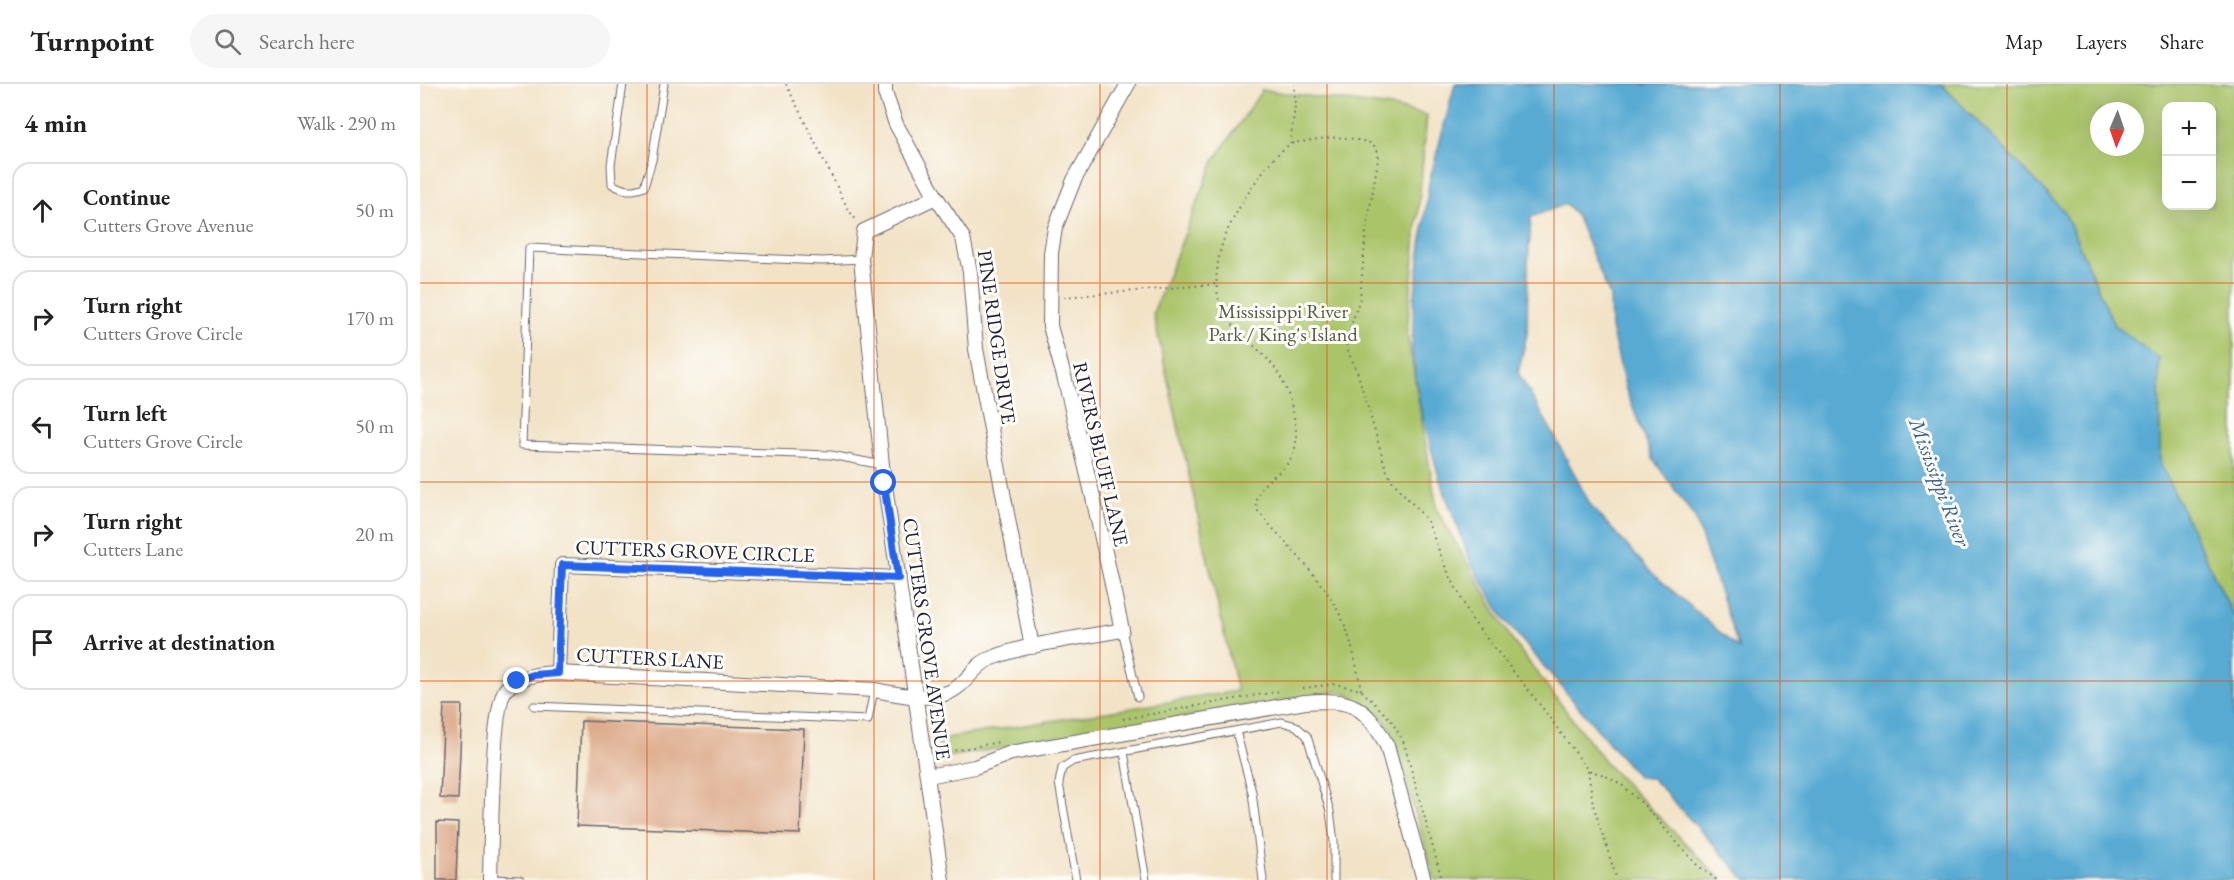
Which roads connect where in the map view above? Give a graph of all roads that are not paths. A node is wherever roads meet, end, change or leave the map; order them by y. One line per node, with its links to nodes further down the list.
1 (623, 84): 2 (lane)
2 (664, 84)
3 (885, 84): 5 (street, PINE RIDGE DRIVE)
4 (1128, 84): 9 (street, RIVERS BLUFF LANE)
5 (936, 197): 6 (street, CUTTERS GROVE AVENUE); 10 (street, PINE RIDGE DRIVE)
6 (861, 259): 7 (street, CUTTERS GROVE AVENUE); 7 (lane)
7 (882, 465): 8 (street, CUTTERS GROVE AVENUE)
8 (898, 578): 11 (street, CUTTERS GROVE CIRCLE); 13 (street, CUTTERS GROVE AVENUE)
9 (1122, 630): 10 (street); 14 (lane)
10 (1032, 647): 13 (street)
11 (558, 673): 12 (street, CUTTERS LANE); 19 (street, CUTTERS LANE)
12 (874, 690): 13 (street, CUTTERS LANE); 15 (lane)
13 (916, 696): 18 (street, CUTTERS GROVE AVENUE)
14 (1138, 697)
15 (534, 706)
16 (1236, 731): 17 (lane); 24 (lane); 25 (lane)
17 (1124, 752): 22 (lane); 23 (lane)
18 (928, 776): 21 (street, CUTTERS GROVE AVENUE); 26 (street)
19 (490, 879): 20 (lane)
20 (520, 880)
21 (942, 880)
22 (1076, 880)
23 (1146, 880)
24 (1263, 880)
25 (1334, 880)
26 (1424, 880)

